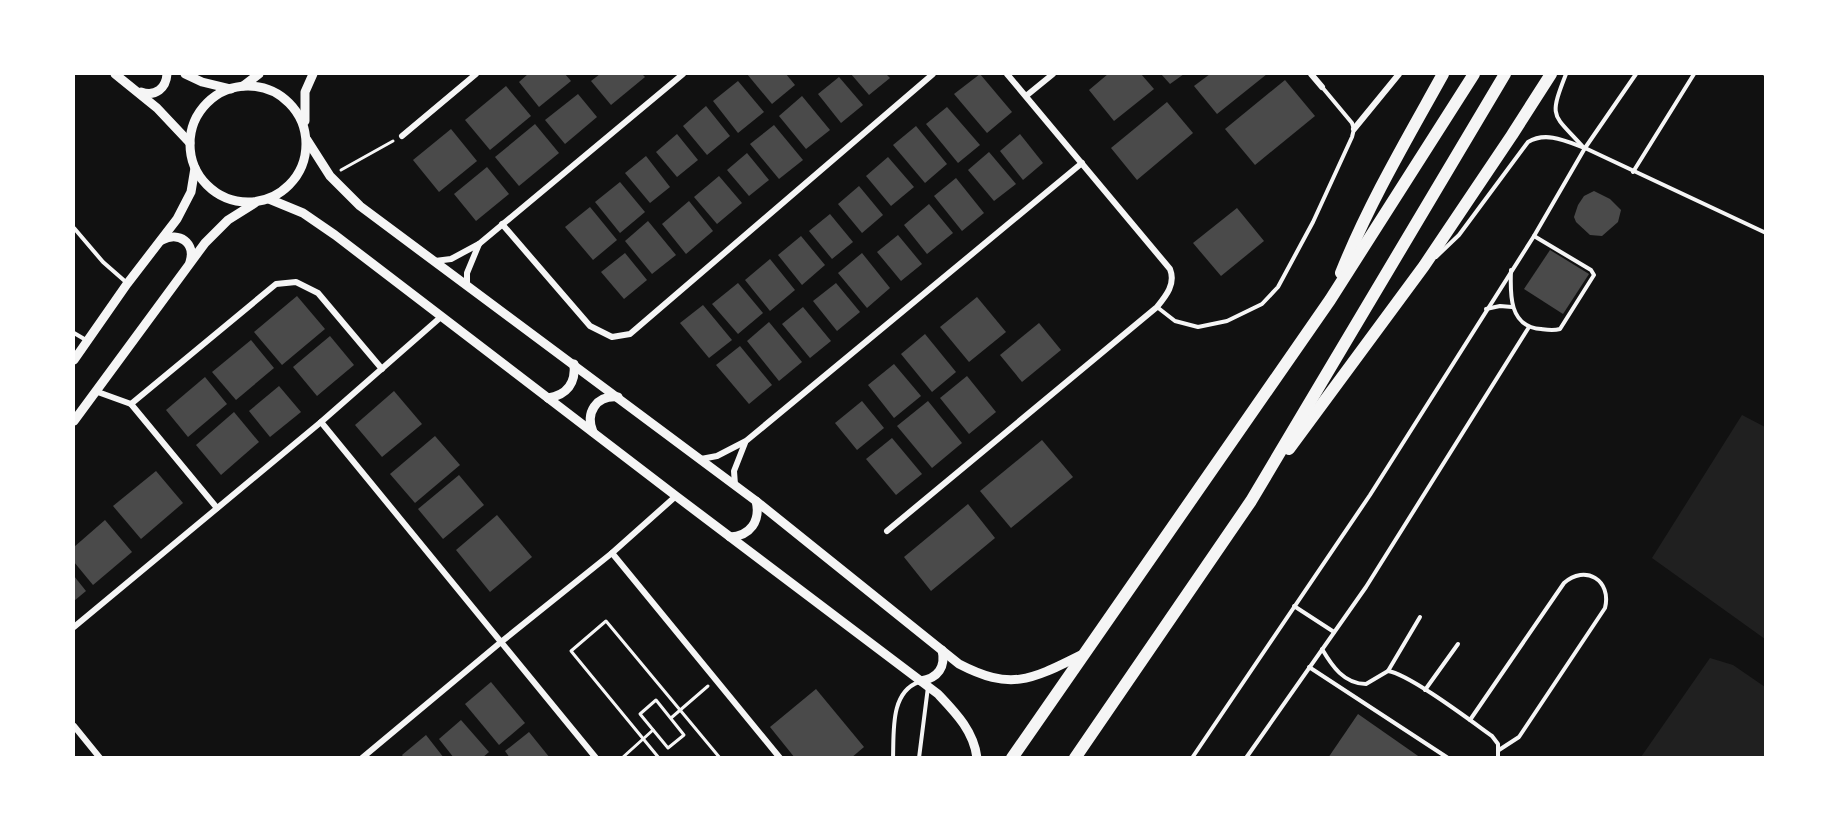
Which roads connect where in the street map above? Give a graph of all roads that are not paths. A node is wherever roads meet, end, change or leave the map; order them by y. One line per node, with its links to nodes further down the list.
1 (115, 74): 23 (street)
2 (167, 74): 23 (street)
3 (185, 74): 22 (street)
4 (259, 74): 20 (street)
5 (313, 74): 25 (street)
6 (476, 74): 27 (street)
7 (683, 74): 36 (street)
8 (933, 74): 36 (street)
9 (1007, 74): 24 (street)
10 (1053, 74): 24 (street)
11 (1311, 74): 21 (street)
12 (1399, 74): 26 (street)
13 (1443, 74): 48 (main road)
14 (1474, 74): 48 (main road)
15 (1505, 74): 71 (main road)
16 (1551, 74): 44 (main road)
17 (1566, 74): 30 (lane)
18 (1636, 74): 30 (lane)
19 (1694, 74): 33 (lane)
20 (243, 86): 22 (street); 25 (street)
21 (1322, 87): 26 (lane)
22 (231, 89): 29 (street)
23 (139, 92): 29 (street)
24 (1026, 96): 31 (street)
25 (305, 127): 28 (street)
26 (1354, 129): 49 (lane)
27 (402, 136)
28 (307, 140): 34 (street); 42 (street)
29 (190, 143): 32 (street)
30 (1585, 148): 33 (lane); 39 (lane); 44 (lane)
31 (1082, 163): 49 (street); 66 (street)
32 (195, 168): 35 (street); 41 (street)
33 (1633, 172): 38 (lane)
34 (269, 199): 35 (street); 52 (street)
35 (256, 203): 43 (street)
36 (502, 224): 40 (street)
37 (74, 228): 46 (lane)
38 (1766, 233)
39 (1534, 236): 45 (lane); 53 (lane)
40 (479, 244): 42 (street); 47 (street)
41 (157, 245): 43 (street); 46 (street)
42 (435, 261): 47 (street)
43 (190, 264): 59 (street)
44 (1424, 266): 71 (main road)
45 (1511, 270): 50 (lane); 51 (lane)
46 (128, 284): 55 (street)
47 (467, 285): 57 (street)
48 (1330, 300): 84 (main road)
49 (1157, 307): 73 (street)
50 (1512, 307): 51 (lane); 53 (lane)
51 (1486, 309): 76 (lane)
52 (442, 316): 58 (street); 61 (street)
53 (1529, 327): 79 (lane)
54 (74, 333): 55 (lane)
55 (88, 340): 56 (street)
56 (74, 360)
57 (573, 364): 60 (street); 61 (street)
58 (382, 369): 62 (street); 64 (street)
59 (95, 391): 62 (street); 63 (street)
60 (618, 397): 65 (street); 67 (street)
61 (548, 398): 65 (street)
62 (131, 404): 72 (street)
63 (74, 421)
64 (321, 422): 72 (street); 80 (street)
65 (593, 432): 69 (street)
66 (746, 441): 67 (street); 68 (street)
67 (700, 459): 68 (street)
68 (735, 485): 70 (street)
69 (676, 496): 74 (street); 75 (street)
70 (756, 501): 74 (street); 83 (street)
71 (1251, 501): 100 (main road)
72 (217, 508): 78 (street)
73 (887, 531)
74 (730, 537): 87 (street)
75 (612, 553): 80 (street); 95 (street)
76 (1294, 606): 79 (lane); 101 (lane)
77 (1420, 617): 86 (lane)
78 (74, 627)
79 (1334, 632): 82 (lane)
80 (501, 642): 93 (street); 94 (street)
81 (1458, 644): 88 (lane)
82 (1322, 649): 85 (lane); 86 (lane)
83 (942, 651): 84 (street); 87 (street)
84 (1081, 655): 99 (main road)
85 (1310, 667): 102 (lane); 103 (lane)
86 (1388, 670): 88 (lane)
87 (924, 684): 96 (lane); 97 (lane); 98 (street)
88 (1425, 690): 89 (lane)
89 (1470, 720): 91 (lane); 91 (lane)
90 (74, 726): 92 (street)
91 (1499, 750): 104 (lane)
92 (100, 758)
93 (362, 758)
94 (596, 758)
95 (780, 758)
96 (893, 758)
97 (919, 758)
98 (977, 758)
99 (1012, 758)
100 (1075, 758)
101 (1192, 758)
102 (1246, 758)
103 (1448, 758)
104 (1498, 758)

